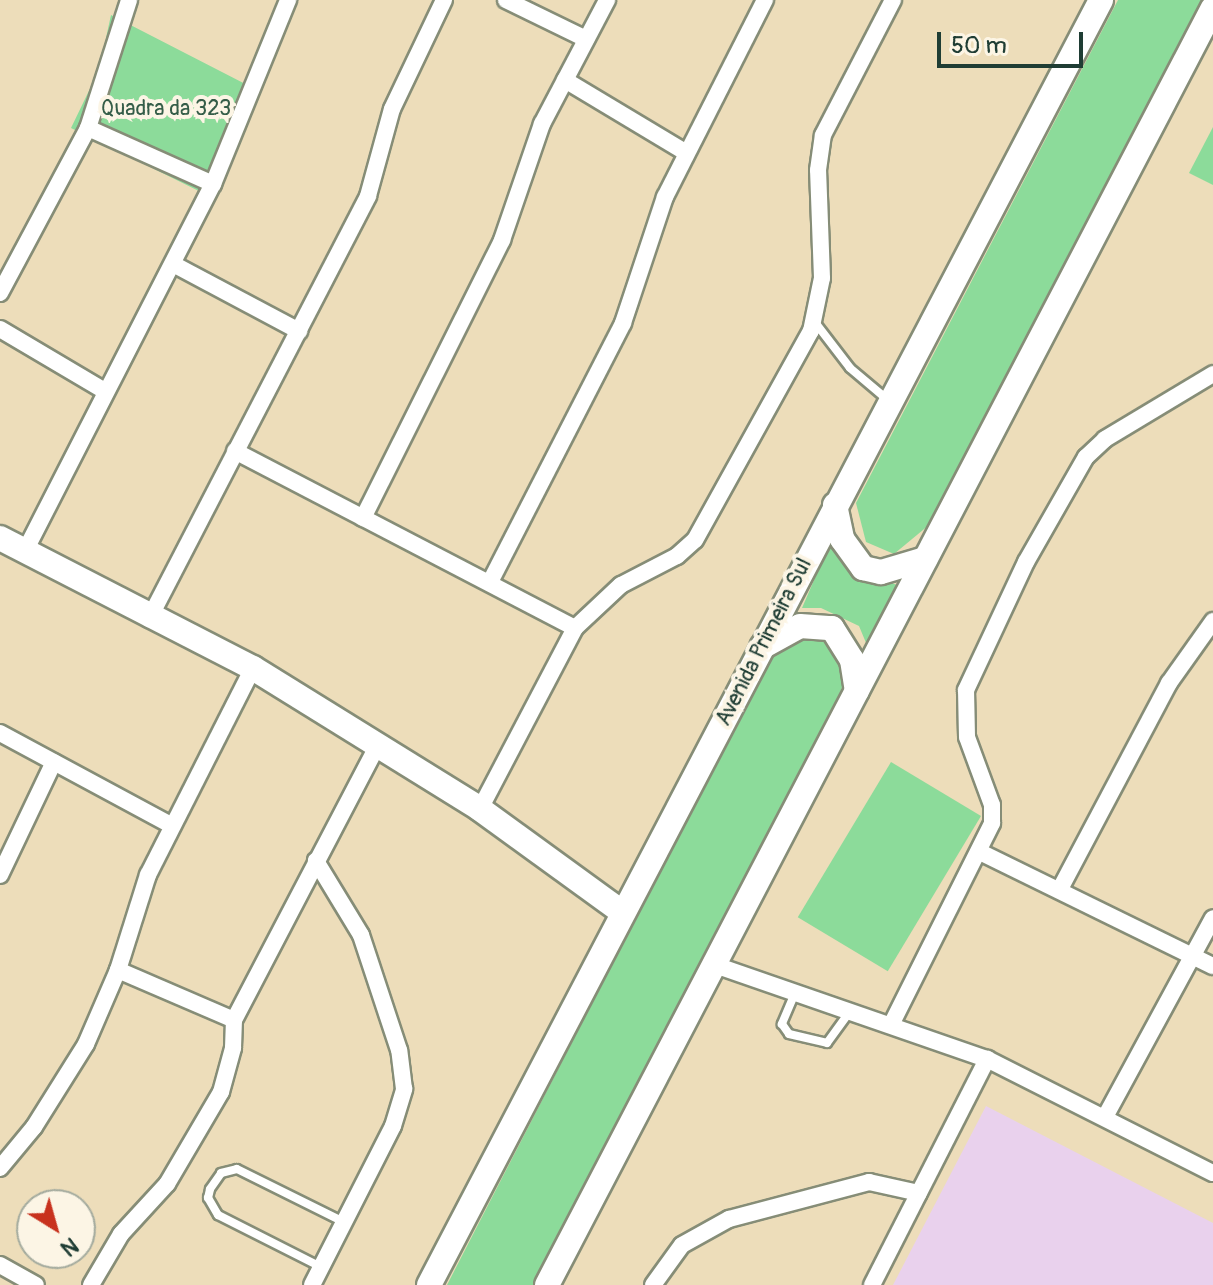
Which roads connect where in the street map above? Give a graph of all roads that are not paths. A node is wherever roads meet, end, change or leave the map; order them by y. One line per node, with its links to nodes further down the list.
1 (129, 0): 12 (street)
2 (288, 0): 14 (street)
3 (444, 0): 19 (street)
4 (506, 0): 10 (street)
5 (607, 0): 10 (street)
6 (765, 0): 13 (street)
7 (893, 0): 17 (street)
8 (1101, 0): 22 (street, Avenida Primeira Sul)
9 (1213, 8): 28 (street)
10 (586, 39): 11 (street)
11 (565, 80): 13 (street); 25 (street)
12 (88, 128): 14 (street); 16 (street)
13 (685, 152): 29 (street)
14 (213, 184): 15 (street)
15 (173, 264): 19 (street); 21 (street)
16 (0, 293)
17 (814, 321): 22 (lane); 32 (street)
18 (0, 329): 21 (street)
19 (299, 331): 23 (street)
20 (1213, 374): 41 (street)
21 (105, 391): 27 (street)
22 (890, 402): 24 (street, Avenida Primeira Sul)
23 (235, 451): 25 (street); 30 (street)
24 (835, 505): 28 (street); 33 (street, Avenida Primeira Sul)
25 (363, 518): 29 (street)
26 (0, 538): 27 (street)
27 (24, 553): 30 (street)
28 (925, 559): 35 (street)
29 (490, 582): 32 (street)
30 (149, 619): 34 (street)
31 (1213, 621): 44 (street)
32 (575, 628): 39 (street)
33 (762, 647): 35 (street); 45 (street, Avenida Primeira Sul)
34 (253, 668): 37 (street); 40 (street)
35 (857, 691): 48 (street)
36 (0, 733): 38 (street)
37 (378, 744): 39 (street); 42 (street)
38 (54, 762): 40 (street); 43 (street)
39 (480, 809): 45 (street)
40 (171, 825): 50 (street)
41 (980, 852): 44 (street); 54 (street)
42 (316, 861): 53 (street); 60 (street)
43 (0, 875)
44 (1060, 889): 47 (street)
45 (622, 912): 66 (street, Avenida Primeira Sul)
46 (1213, 918): 47 (street)
47 (1192, 955): 49 (street); 56 (street)
48 (715, 965): 51 (street); 67 (street)
49 (1213, 966)
50 (118, 970): 53 (street); 57 (street)
51 (796, 992): 52 (street); 52 (lane)
52 (851, 1010): 54 (street)
53 (234, 1020): 64 (street)
54 (892, 1023): 55 (street)
55 (987, 1059): 56 (street); 59 (street)
56 (1105, 1117): 58 (street)
57 (0, 1168)
58 (1213, 1173)
59 (919, 1193): 68 (street); 69 (street)
60 (344, 1222): 62 (street); 62 (lane)
61 (0, 1265): 63 (street)
62 (321, 1267): 65 (street)
63 (36, 1285)
64 (91, 1285)
65 (312, 1285)
66 (429, 1285)
67 (547, 1285)
68 (653, 1285)
69 (872, 1285)

